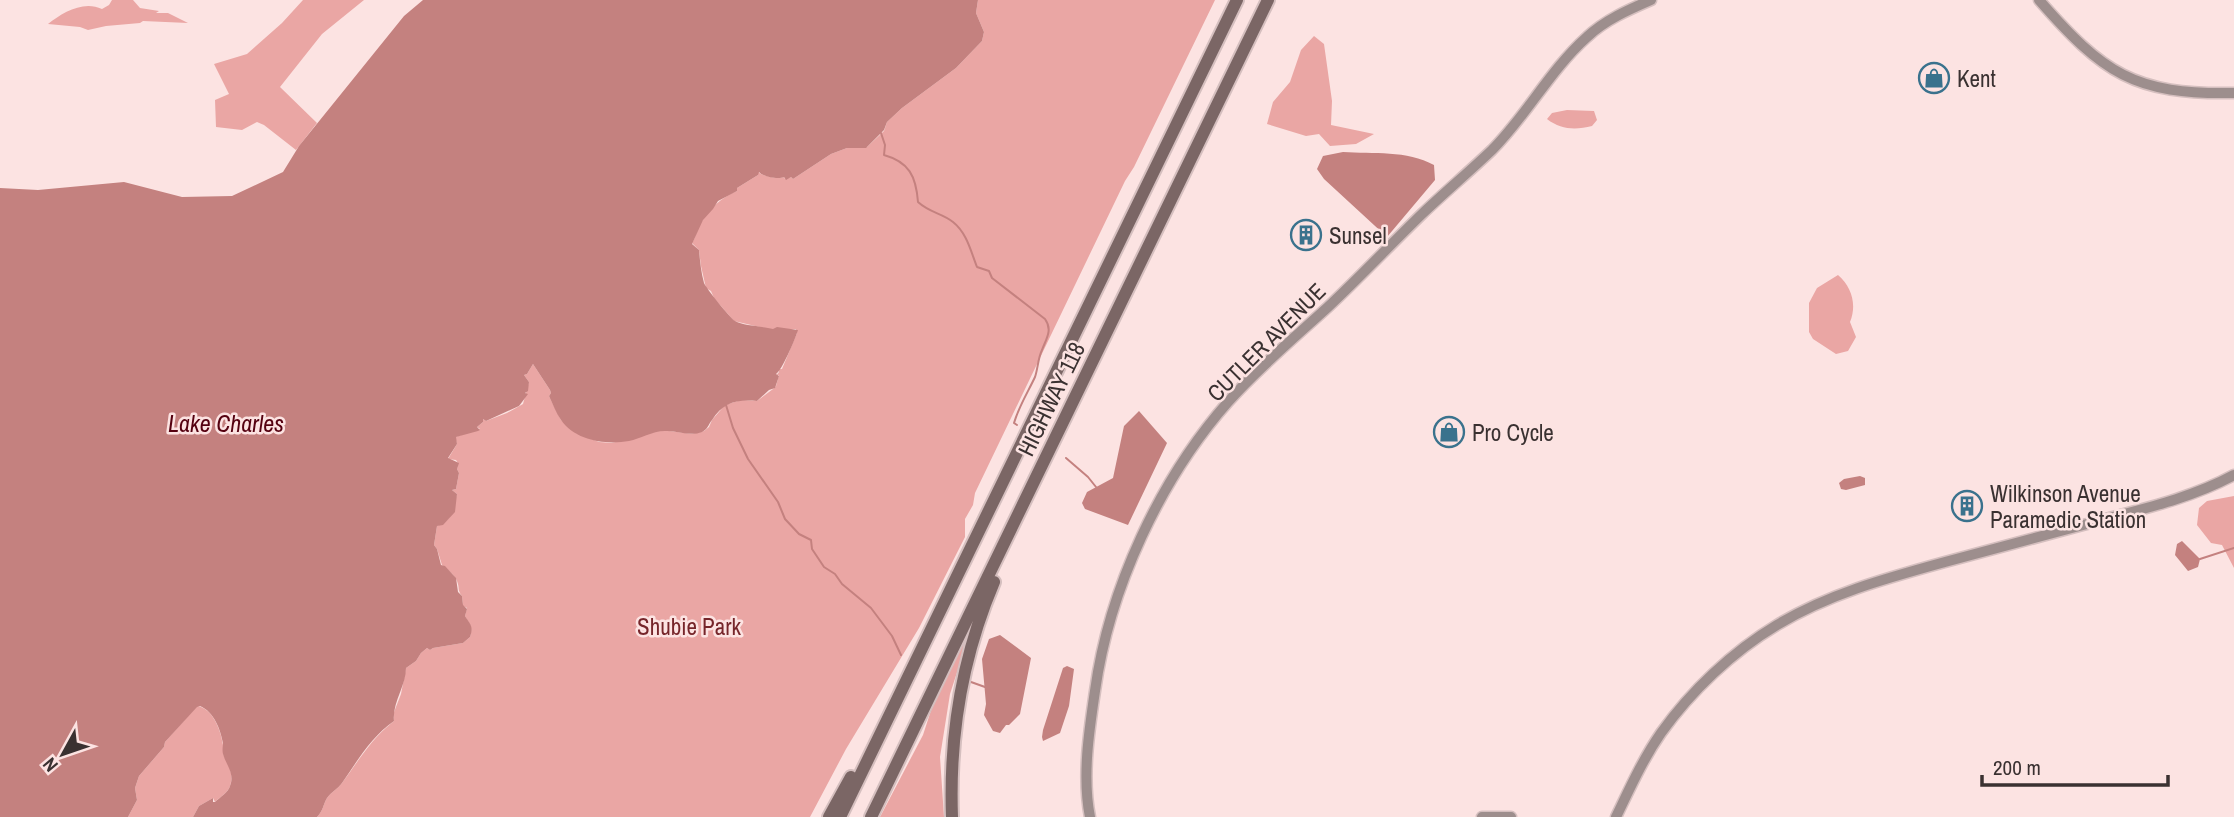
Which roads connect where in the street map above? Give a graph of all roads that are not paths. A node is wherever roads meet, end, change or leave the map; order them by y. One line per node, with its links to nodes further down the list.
1 (1237, 0): 8 (highway, HIGHWAY 118)
2 (1268, 0): 6 (highway, HIGHWAY 118)
3 (1651, 0): 13 (street, CUTLER AVENUE)
4 (2039, 0): 5 (street)
5 (2234, 93)
6 (1070, 408): 11 (highway, HIGHWAY 118); 12 (highway)
7 (2234, 475): 16 (street)
8 (920, 651): 9 (highway); 10 (highway, HIGHWAY 118)
9 (829, 817)
10 (840, 817)
11 (871, 817)
12 (952, 817)
13 (1090, 817)
14 (1482, 817): 15 (street)
15 (1511, 817)
16 (1616, 817)

